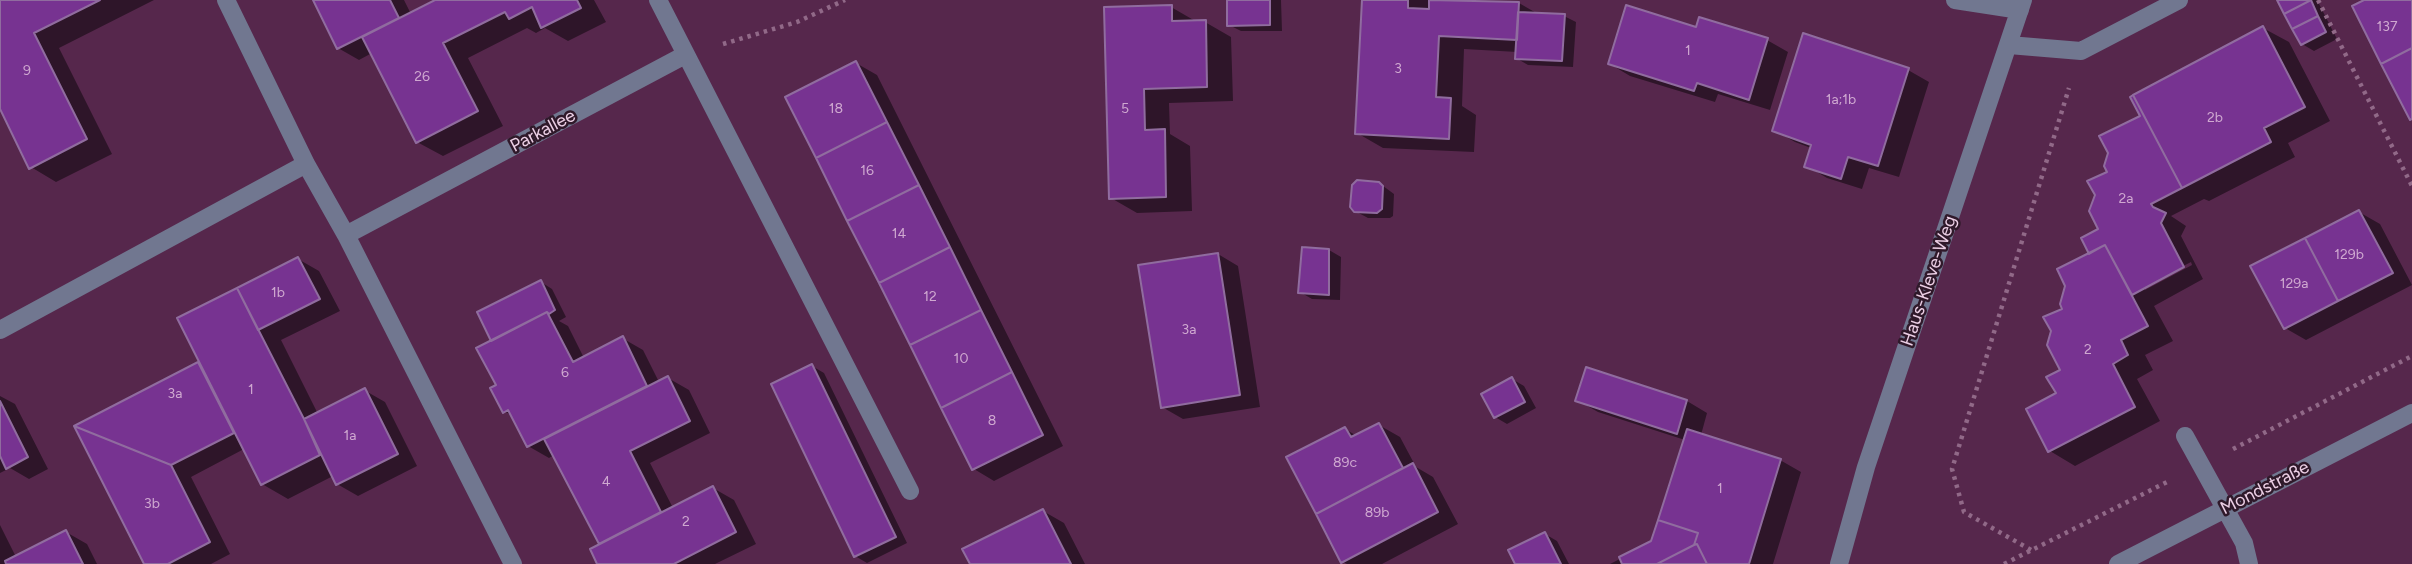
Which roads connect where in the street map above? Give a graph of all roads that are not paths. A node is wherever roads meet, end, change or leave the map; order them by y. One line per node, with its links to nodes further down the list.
1 (226, 0): 8 (street)
2 (659, 0): 7 (street)
3 (1955, 0): 5 (street)
4 (2179, 0): 6 (street)
5 (2022, 5): 6 (street, Haus-Kleve-Weg)
6 (2009, 45): 16 (street, Haus-Kleve-Weg)
7 (685, 55): 9 (street, Parkallee); 13 (street)
8 (306, 164): 9 (street); 10 (street)
9 (346, 234): 15 (street)
10 (0, 330)
11 (2412, 413): 14 (street, Mondstraße)
12 (2185, 436): 14 (street)
13 (910, 491)
14 (2225, 509): 17 (street, Mondstraße); 18 (street)
15 (513, 564)
16 (1839, 564)
17 (2118, 564)
18 (2249, 564)

